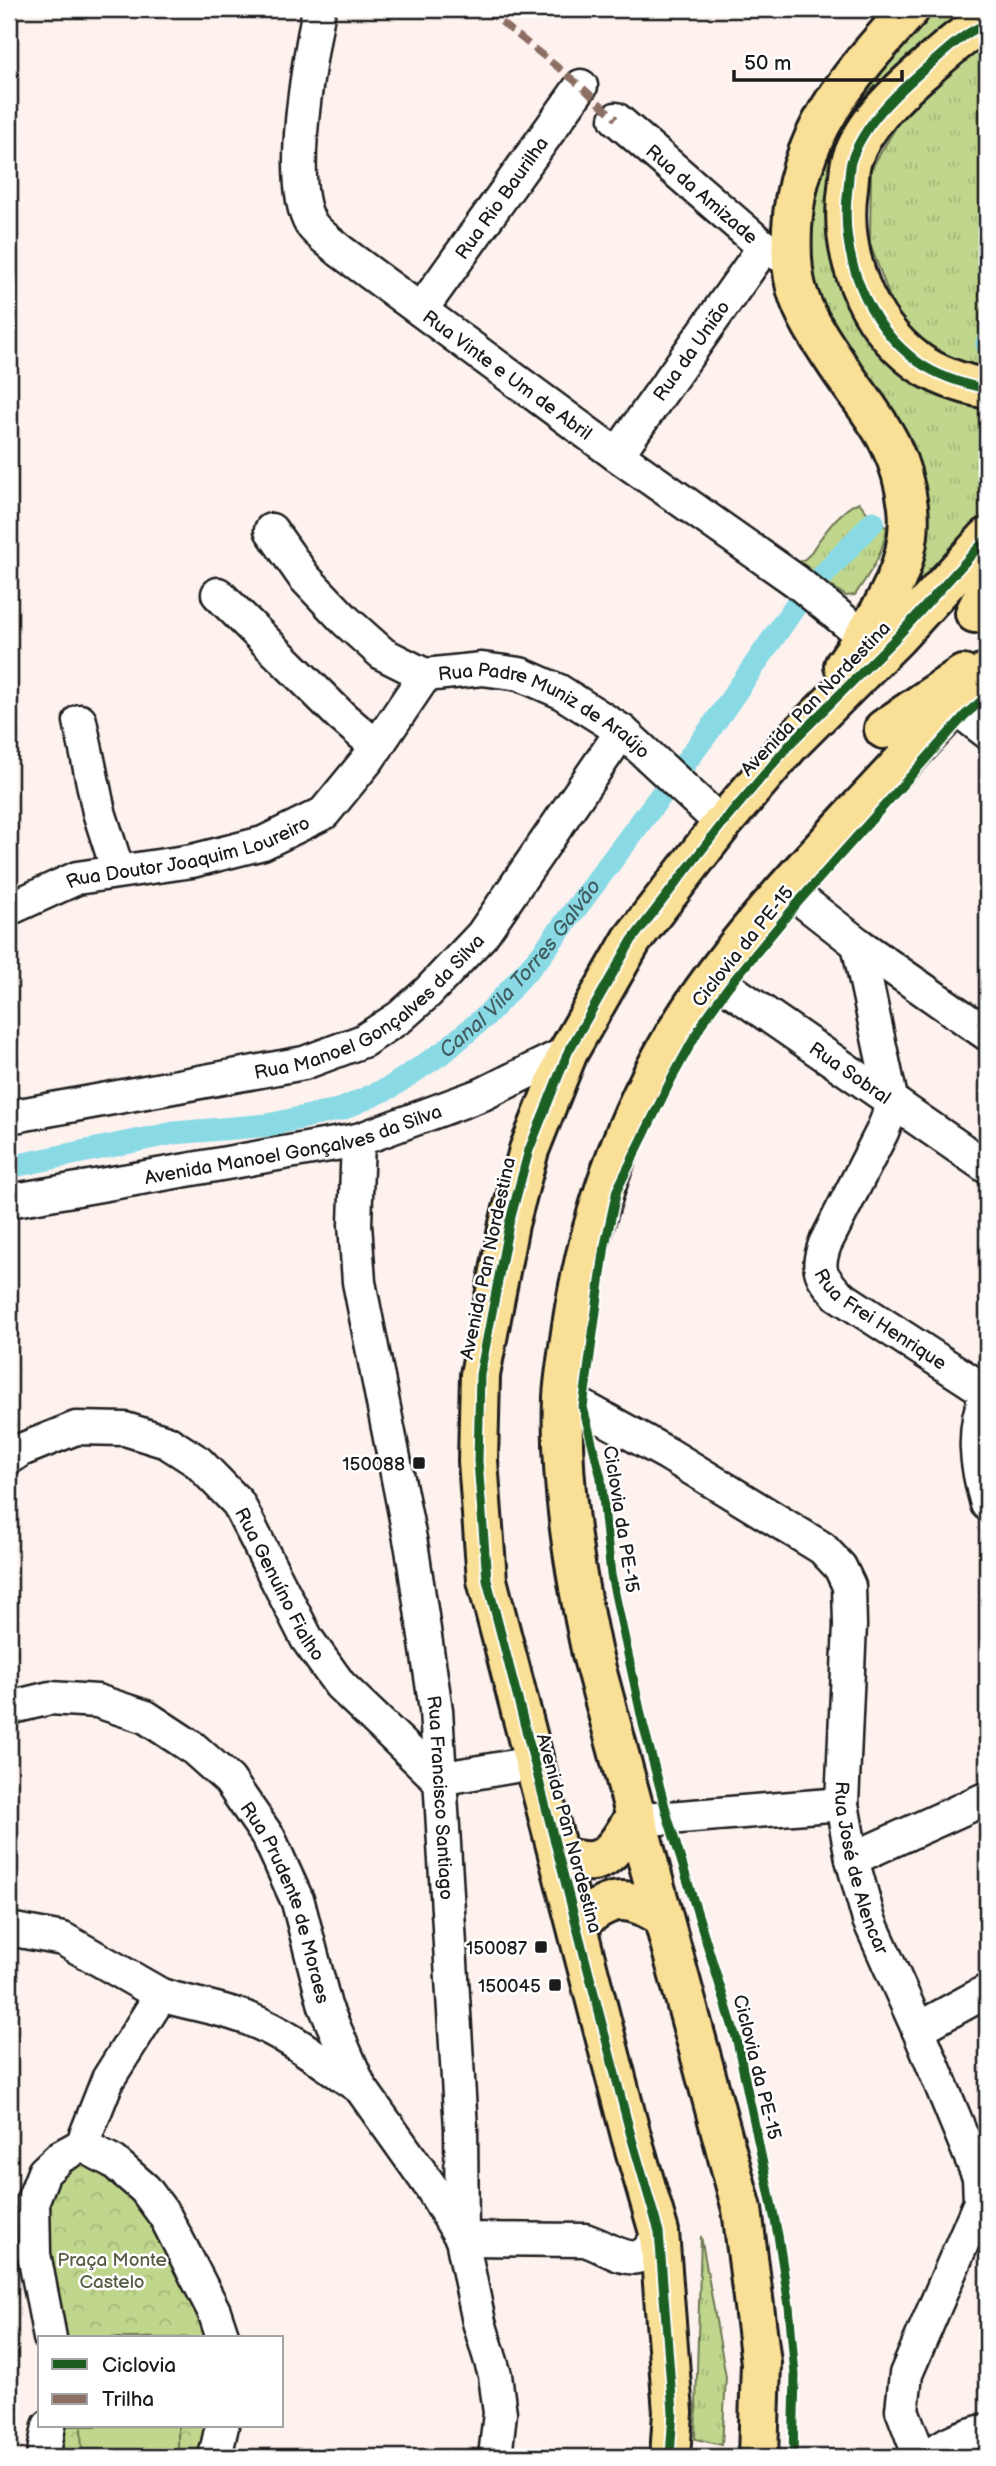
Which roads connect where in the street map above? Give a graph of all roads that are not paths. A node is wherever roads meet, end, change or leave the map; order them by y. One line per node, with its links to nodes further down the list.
1 (319, 9): 7 (street, Rua Vinte e Um de Abril)
2 (910, 9): 6 (highway)
3 (987, 24): 8 (highway)
4 (581, 86): 7 (street, Rua Rio Baurilha)
5 (616, 119): 6 (street, Rua da Amizade)
6 (777, 254): 9 (street, Rua da União); 13 (highway)
7 (421, 310): 9 (street, Rua Vinte e Um de Abril)
8 (987, 389)
9 (617, 455): 13 (street, Rua Vinte e Um de Abril)
10 (271, 530): 16 (street, Rua Padre Muniz de Araújo)
11 (987, 538): 13 (highway, Avenida Pan Nordestina)
12 (218, 594): 22 (street)
13 (873, 644): 23 (highway, Avenida Pan Nordestina)
14 (987, 660): 19 (highway)
15 (987, 672): 17 (highway)
16 (425, 675): 20 (street, Rua Padre Muniz de Araújo); 22 (street, Rua Doutor Joaquim Loureiro)
17 (956, 705): 21 (street); 25 (highway)
18 (80, 721): 24 (street)
19 (884, 729)
20 (622, 730): 23 (street, Rua Padre Muniz de Araújo); 32 (street, Rua Manoel Gonçalves da Silva)
21 (987, 732)
22 (377, 747): 24 (street, Rua Doutor Joaquim Loureiro)
23 (722, 824): 30 (highway, Avenida Pan Nordestina)
24 (118, 871): 26 (street, Rua Doutor Joaquim Loureiro)
25 (786, 888): 27 (street); 28 (highway)
26 (9, 909)
27 (858, 944): 29 (street); 31 (street, Rua Frei Henrique)
28 (714, 978): 31 (street, Rua Sobral); 37 (highway)
29 (987, 1034)
30 (568, 1052): 33 (street, Avenida Manoel Gonçalves da Silva); 41 (highway, Avenida Pan Nordestina)
31 (891, 1098): 34 (street, Rua Sobral); 36 (street, Rua Frei Henrique)
32 (9, 1117)
33 (358, 1140): 35 (street, Avenida Manoel Gonçalves da Silva); 42 (street, Rua Francisco Santiago)
34 (987, 1167)
35 (9, 1201)
36 (987, 1392): 39 (street)
37 (563, 1396): 44 (street, Rua José de Alencar); 45 (highway)
38 (9, 1458): 42 (street, Rua Genuíno Fialho)
39 (987, 1504)
40 (9, 1708): 54 (street, Rua Prudente de Moraes)
41 (533, 1763): 42 (street); 46 (highway, Avenida Pan Nordestina)
42 (438, 1779): 58 (street, Rua Francisco Santiago)
43 (987, 1798): 47 (street)
44 (842, 1804): 45 (street); 47 (street, Rua José de Alencar)
45 (634, 1818): 46 (highway); 48 (highway)
46 (559, 1857): 49 (highway, Avenida Pan Nordestina)
47 (852, 1859): 53 (street, Rua José de Alencar)
48 (661, 1916): 49 (highway); 68 (highway)
49 (577, 1924): 57 (highway, Avenida Pan Nordestina)
50 (9, 1929): 52 (street)
51 (987, 1991): 53 (street)
52 (161, 1995): 54 (street); 55 (street)
53 (918, 2029): 56 (street, Rua José de Alencar)
54 (360, 2087): 58 (street, Rua Prudente de Moraes)
55 (82, 2145): 59 (street); 60 (street)
56 (984, 2201): 69 (street, Rua José de Alencar)
57 (659, 2231): 58 (street); 67 (highway, Avenida Pan Nordestina)
58 (462, 2239): 66 (street, Rua Francisco Santiago)
59 (50, 2336)
60 (222, 2336)
61 (49, 2428): 64 (street)
62 (222, 2428): 65 (street)
63 (987, 2430): 70 (street)
64 (43, 2457)
65 (215, 2457)
66 (495, 2457)
67 (670, 2457)
68 (758, 2457)
69 (920, 2457)
70 (929, 2457)

